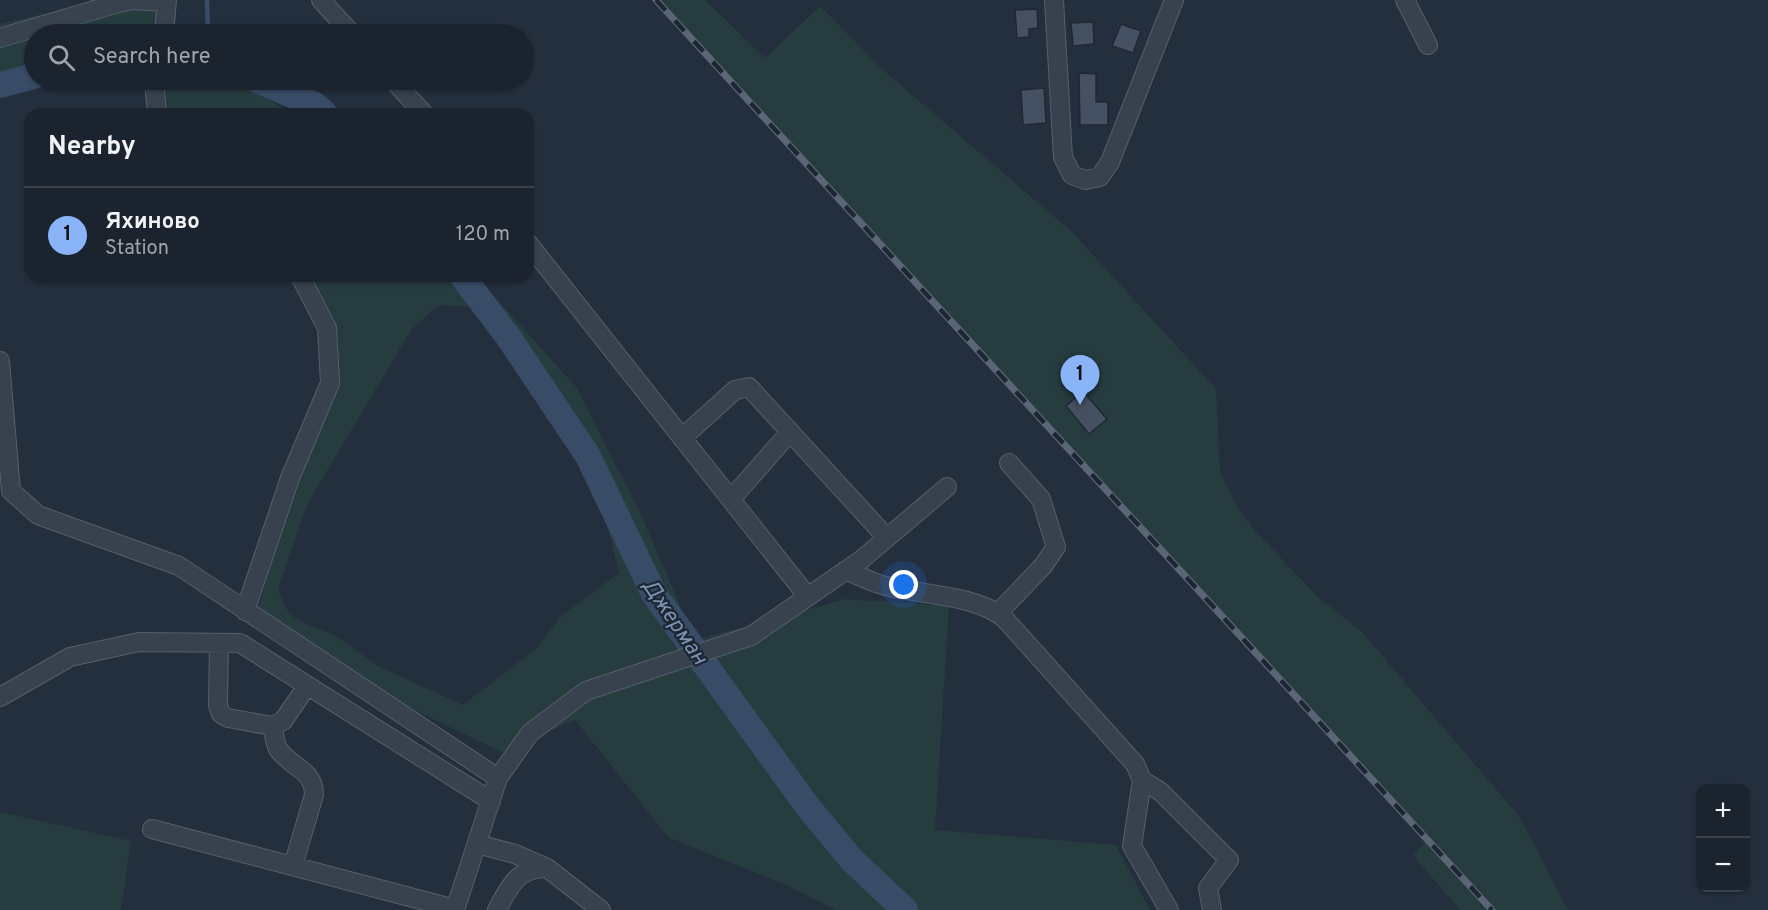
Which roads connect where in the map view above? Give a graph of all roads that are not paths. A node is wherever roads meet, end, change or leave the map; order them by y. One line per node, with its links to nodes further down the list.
1 (321, 0): 8 (street)
2 (1054, 0): 3 (street)
3 (1174, 0)
4 (1405, 0): 11 (street)
5 (167, 1): 6 (street); 7 (street)
6 (48, 24)
7 (165, 24)
8 (343, 24)
9 (24, 31): 10 (street)
10 (0, 38)
11 (1428, 45)
12 (156, 90): 14 (street)
13 (402, 90): 15 (street)
14 (157, 108)
15 (419, 108)
16 (534, 251): 20 (street)
17 (303, 282): 27 (street)
18 (0, 361): 27 (street)
19 (790, 432): 20 (street); 23 (street); 24 (street)
20 (682, 438): 23 (street)
21 (1009, 462): 28 (street)
22 (947, 487): 24 (street)
23 (731, 499): 26 (street)
24 (887, 538): 25 (street)
25 (846, 570): 26 (street); 28 (street)
26 (808, 597): 33 (street)
27 (245, 611): 33 (street)
28 (998, 613): 34 (street)
29 (219, 643): 30 (street); 31 (street); 32 (street)
30 (307, 686): 32 (street); 35 (street)
31 (0, 697)
32 (272, 726): 38 (street)
33 (498, 778): 35 (street)
34 (1142, 780): 43 (street); 44 (street)
35 (491, 801): 37 (street)
36 (152, 829): 38 (street)
37 (477, 844): 39 (street); 40 (street)
38 (293, 866): 40 (street)
39 (548, 868): 41 (street); 42 (street)
40 (455, 910)
41 (497, 910)
42 (601, 910)
43 (1169, 910)
44 (1212, 910)

